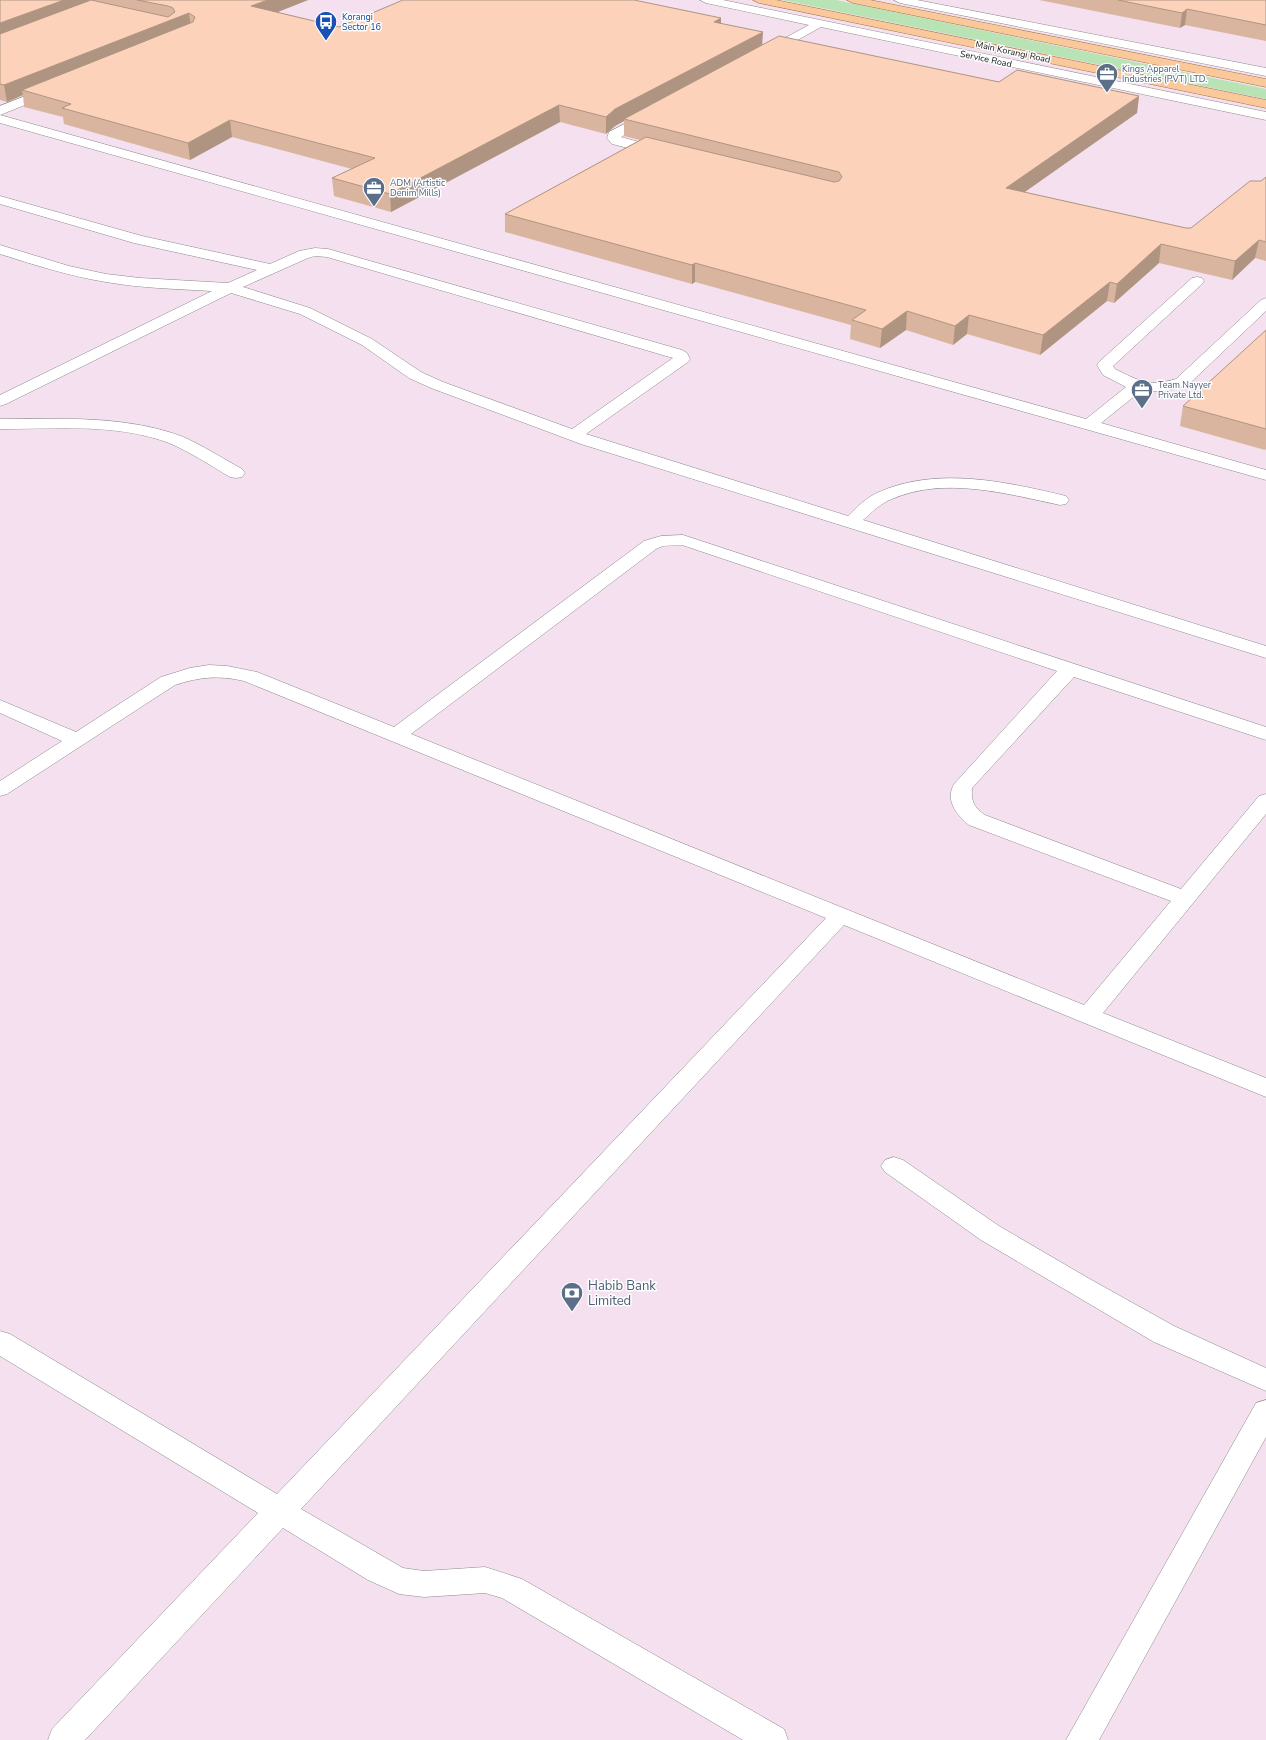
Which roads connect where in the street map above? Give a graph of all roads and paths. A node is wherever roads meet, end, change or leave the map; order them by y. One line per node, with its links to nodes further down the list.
1 (706, 0): 6 (street, Service Road)
2 (759, 0): 13 (main road, Main Korangi Road)
3 (853, 0): 11 (main road, Main Korangi Road)
4 (900, 0): 5 (street)
5 (916, 1): 9 (street)
6 (819, 24): 7 (street); 18 (street, Service Road)
7 (807, 31): 8 (street); 10 (street)
8 (753, 60)
9 (1266, 72)
10 (1006, 74)
11 (1266, 84)
12 (59, 87): 15 (street)
13 (1266, 104)
14 (660, 109): 20 (street)
15 (0, 111)
16 (1181, 111): 17 (street)
17 (1196, 114)
18 (1266, 116)
19 (0, 119): 30 (street)
20 (671, 154)
21 (0, 200): 23 (street)
22 (0, 249): 25 (street)
23 (271, 269): 25 (street); 31 (street)
24 (1197, 282): 27 (street)
25 (230, 288): 28 (street); 31 (street)
26 (1266, 303): 27 (street)
27 (1137, 386): 30 (street)
28 (0, 401)
29 (0, 424): 32 (street)
30 (1088, 426): 33 (street)
31 (574, 435): 35 (street)
32 (236, 473)
33 (1266, 475)
34 (1060, 500): 35 (street)
35 (850, 523): 36 (street)
36 (1266, 652)
37 (1071, 668): 39 (street); 40 (street); 44 (street)
38 (0, 706): 41 (street)
39 (1266, 734)
40 (397, 735): 41 (street); 45 (street)
41 (76, 740): 42 (street)
42 (0, 790)
43 (1266, 800): 44 (street)
44 (1185, 898): 46 (street)
45 (841, 915): 46 (street); 52 (street)
46 (1088, 1016): 47 (street)
47 (1266, 1088)
48 (894, 1166): 50 (street)
49 (0, 1342): 52 (street)
50 (1266, 1380)
51 (1266, 1411): 55 (street)
52 (279, 1511): 53 (street); 54 (street)
53 (66, 1739)
54 (772, 1740)
55 (1082, 1740)

